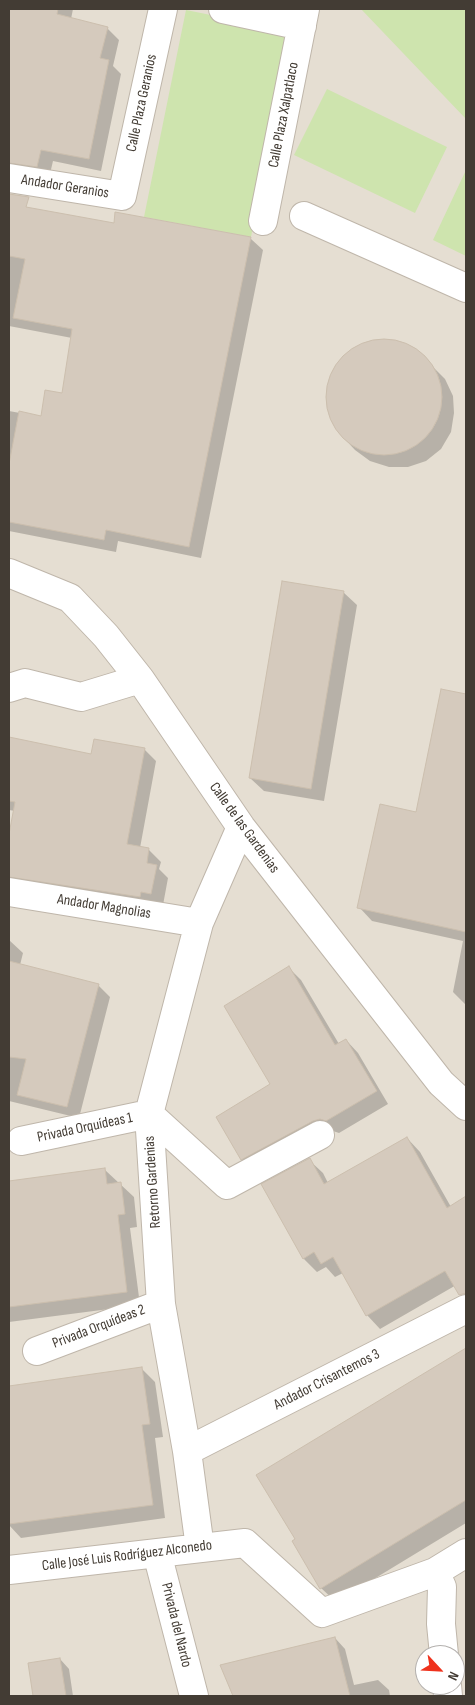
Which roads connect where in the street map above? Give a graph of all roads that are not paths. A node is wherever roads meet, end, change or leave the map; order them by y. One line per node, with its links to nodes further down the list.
1 (162, 9): 5 (street, Calle Plaza Geranios)
2 (223, 9): 3 (street)
3 (304, 17): 7 (street, Calle Plaza Xalpatlaco)
4 (9, 178): 5 (street, Andador Geranios)
5 (122, 196)
6 (304, 216): 8 (street)
7 (263, 221)
8 (466, 288)
9 (9, 573): 10 (street, Calle de las Gardenias)
10 (140, 679): 11 (street); 12 (street, Calle de las Gardenias)
11 (9, 688)
12 (241, 827): 14 (street, Retorno Gardenias); 15 (street, Calle de las Gardenias)
13 (9, 892): 14 (street, Andador Magnolias)
14 (199, 923): 16 (street, Retorno Gardenias)
15 (466, 1106)
16 (149, 1114): 17 (street); 18 (street, Privada Orquídeas 1); 19 (street, Retorno Gardenias)
17 (320, 1135)
18 (21, 1141)
19 (161, 1304): 21 (street, Privada Orquídeas 2); 22 (street, Retorno Gardenias)
20 (466, 1309): 22 (street, Andador Crisantemos 3)
21 (37, 1351)
22 (187, 1451): 23 (street, Retorno Gardenias)
23 (200, 1548): 24 (street, Calle José Luis Rodríguez Alconedo); 28 (street, Calle José Luis Rodríguez Alconedo)
24 (158, 1553): 26 (street, Calle José Luis Rodríguez Alconedo); 30 (street, Privada del Nardo)
25 (466, 1553): 28 (street)
26 (9, 1570)
27 (466, 1570): 28 (street)
28 (439, 1580): 29 (street)
29 (443, 1645)
30 (194, 1696)

